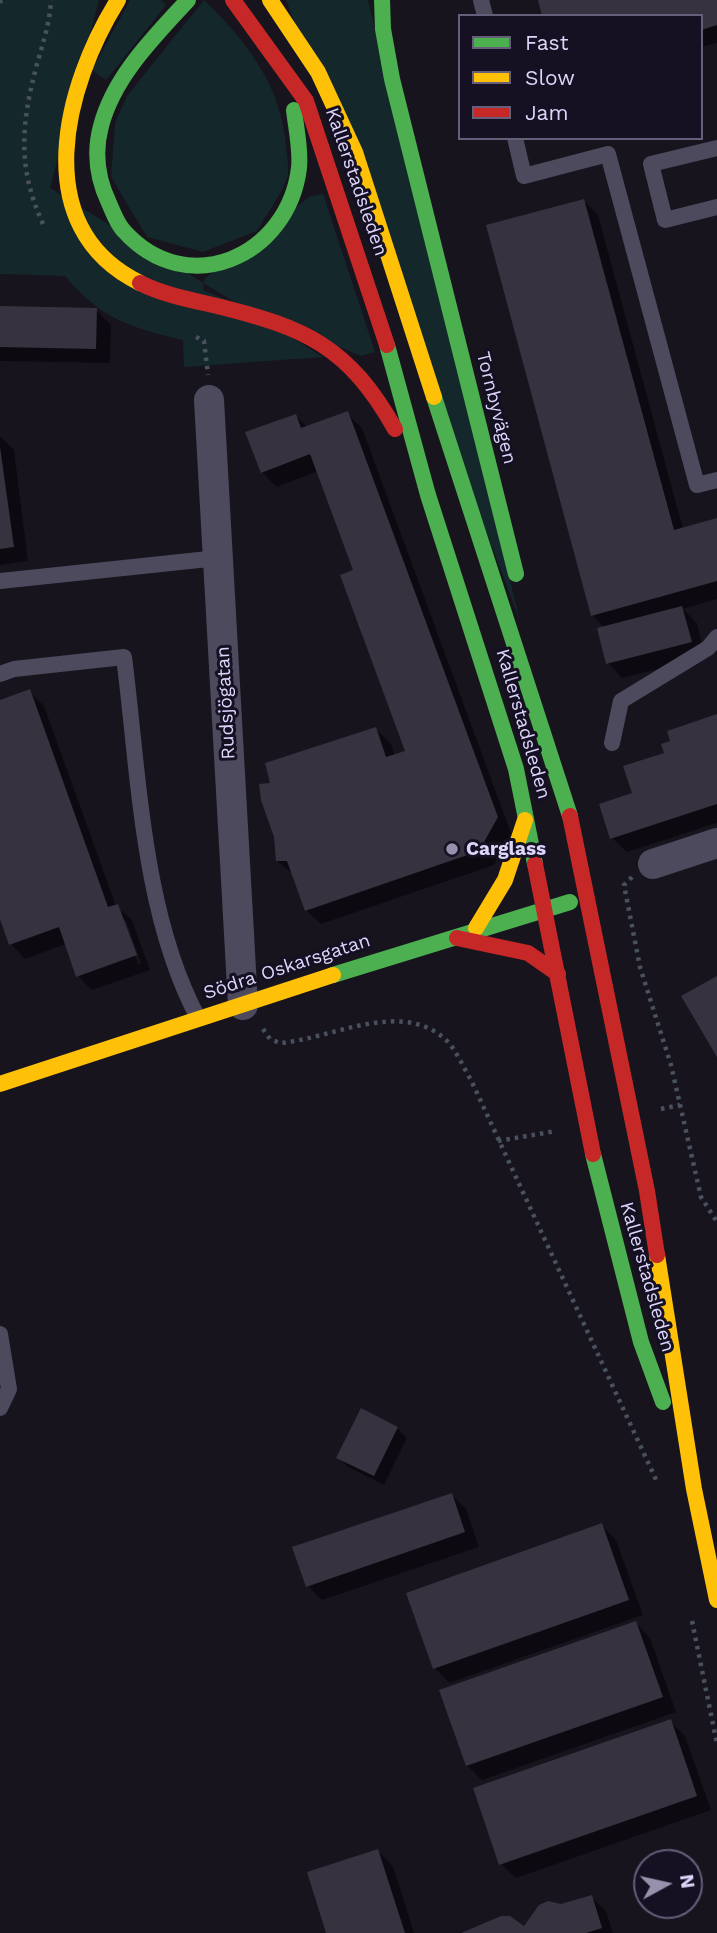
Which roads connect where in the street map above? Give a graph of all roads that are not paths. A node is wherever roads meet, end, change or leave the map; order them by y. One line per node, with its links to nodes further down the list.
1 (118, 0): 12 (main road)
2 (188, 0): 6 (main road)
3 (270, 0): 21 (main road, Kallerstadsleden)
4 (382, 0): 15 (main road, Tornbyvägen)
5 (238, 5): 6 (main road, Kallerstadsleden)
6 (271, 49): 12 (main road, Kallerstadsleden)
7 (515, 140): 11 (lane)
8 (717, 148): 9 (lane)
9 (717, 207)
10 (209, 400): 13 (street, Rudsjögatan)
11 (717, 480)
12 (428, 495): 20 (main road, Kallerstadsleden)
13 (218, 558): 14 (lane); 29 (street, Rudsjögatan)
14 (0, 581)
15 (520, 590)
16 (717, 637): 19 (lane)
17 (536, 657): 21 (main road)
18 (0, 674): 30 (lane)
19 (612, 743)
20 (527, 815): 25 (main road, Kallerstadsleden); 26 (main road)
21 (573, 825): 24 (main road, Kallerstadsleden)
22 (717, 844): 23 (street)
23 (653, 864)
24 (589, 896): 25 (main road, Södra Oskarsgatan); 34 (main road, Kallerstadsleden)
25 (545, 909): 26 (main road, Södra Oskarsgatan); 28 (main road, Kallerstadsleden)
26 (476, 928): 27 (main road, Södra Oskarsgatan)
27 (448, 937): 28 (main road); 29 (main road, Södra Oskarsgatan)
28 (558, 974): 34 (main road, Kallerstadsleden)
29 (248, 1003): 30 (main road, Södra Oskarsgatan)
30 (198, 1018): 31 (main road, Södra Oskarsgatan)
31 (0, 1084)
32 (0, 1334): 33 (lane)
33 (0, 1408)
34 (694, 1489): 35 (main road, Kallerstadsleden)
35 (717, 1600)

